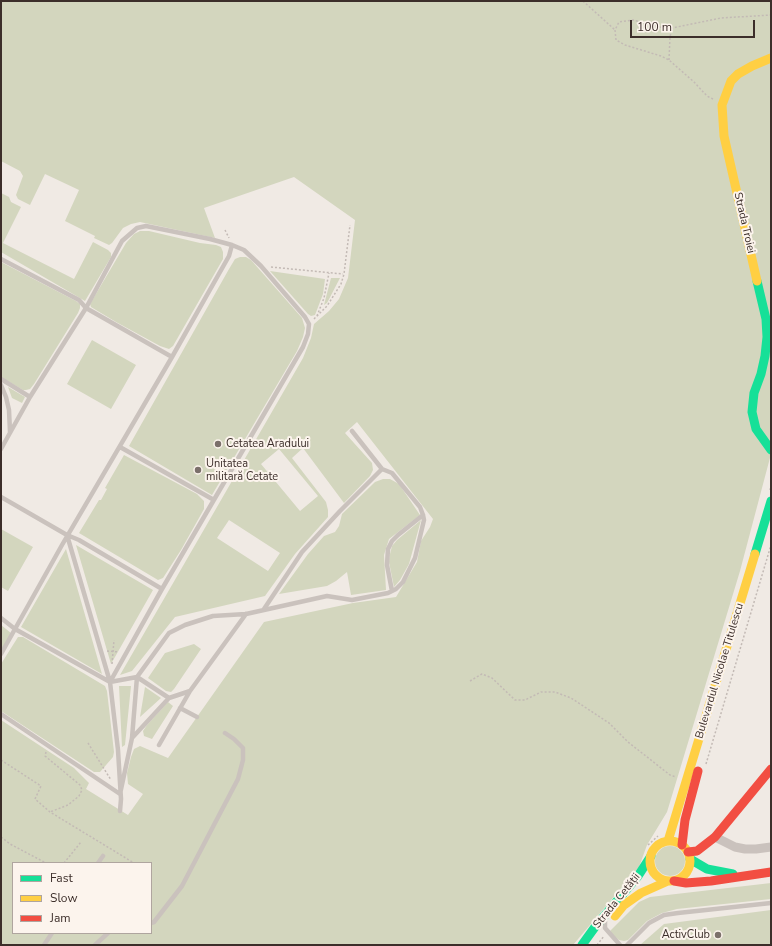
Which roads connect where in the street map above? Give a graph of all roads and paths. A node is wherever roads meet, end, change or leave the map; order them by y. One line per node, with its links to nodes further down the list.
1 (583, 1): 4 (path)
2 (771, 15): 3 (path)
3 (672, 28): 4 (path); 6 (path)
4 (615, 30): 6 (path)
5 (771, 58): 7 (main road, Strada Troiei)
6 (669, 60): 7 (path)
7 (722, 105): 21 (main road, Strada Troiei)
8 (350, 225): 13 (path)
9 (232, 245): 11 (lane); 14 (lane); 17 (lane)
10 (1, 259): 14 (lane)
11 (261, 266): 12 (path); 16 (lane)
12 (329, 273): 13 (path); 15 (path)
13 (344, 274): 15 (path)
14 (86, 308): 17 (lane); 20 (lane)
15 (316, 317): 16 (path)
16 (309, 324): 30 (lane)
17 (172, 357): 25 (lane)
18 (1, 380): 20 (lane)
19 (1, 385): 23 (lane)
20 (30, 397): 23 (lane)
21 (752, 412): 24 (main road); 27 (main road)
22 (352, 431): 28 (lane)
23 (10, 433): 26 (lane)
24 (771, 433)
25 (120, 447): 30 (lane); 34 (lane)
26 (1, 450)
27 (771, 450)
28 (382, 469): 32 (lane); 38 (lane)
29 (1, 497): 34 (lane)
30 (214, 500): 36 (lane)
31 (771, 502): 71 (main road, Bulevardul Nicolae Titulescu)
32 (424, 515): 37 (lane); 37 (lane)
33 (771, 532): 73 (main road, Bulevardul Nicolae Titulescu)
34 (68, 535): 36 (lane); 41 (lane); 43 (lane)
35 (771, 545): 62 (path)
36 (162, 589): 45 (lane)
37 (392, 591): 38 (lane)
38 (264, 609): 39 (lane)
39 (246, 614): 48 (lane); 51 (lane)
40 (1, 618): 41 (lane)
41 (15, 628): 46 (lane); 50 (lane)
42 (114, 640): 44 (path)
43 (101, 650): 44 (path); 50 (lane)
44 (113, 651): 45 (path); 47 (path)
45 (127, 653): 50 (lane)
46 (1, 654)
47 (112, 667)
48 (137, 677): 50 (lane); 52 (lane); 57 (lane)
49 (470, 681): 64 (path)
50 (110, 682): 66 (lane)
51 (190, 691): 52 (lane); 53 (lane)
52 (168, 698): 57 (lane)
53 (180, 708): 55 (lane); 60 (lane)
54 (1, 714): 59 (lane)
55 (197, 717)
56 (225, 733): 87 (lane)
57 (132, 738): 66 (lane)
58 (88, 742): 65 (path)
59 (47, 745): 66 (lane); 68 (path)
60 (159, 745)
61 (1, 760): 68 (path)
62 (705, 765)
63 (771, 769): 70 (main road)
64 (682, 779)
65 (112, 781)
66 (120, 794): 67 (lane)
67 (120, 811)
68 (50, 812): 81 (path)
69 (1, 837): 78 (path)
70 (715, 837): 74 (street); 77 (main road)
71 (668, 841): 73 (main road); 76 (main road, Strada Cetății)
72 (81, 842): 79 (path)
73 (682, 845): 77 (main road, Strada Cetății)
74 (771, 847)
75 (103, 856): 80 (lane)
76 (651, 856): 84 (main road, Strada Cetății); 85 (main road, Strada Cetății)
77 (689, 856): 83 (main road, Strada Cetății); 84 (main road, Strada Cetății)
78 (44, 862)
79 (65, 862)
80 (99, 862)
81 (132, 862)
82 (771, 872): 83 (main road, Strada Cetății)
83 (749, 874): 84 (main road, Strada Cetății)
84 (671, 881): 88 (main road, Strada Cetății)
85 (630, 884): 88 (lane); 93 (main road, Strada Cetății)
86 (771, 903): 97 (lane)
87 (152, 923)
88 (606, 930): 94 (main road, Strada Cetății); 95 (path); 96 (lane)
89 (51, 934): 91 (lane)
90 (107, 934): 92 (lane)
91 (44, 945)
92 (95, 945)
93 (582, 945)
94 (590, 945)
95 (597, 945)
96 (620, 945)
97 (627, 945)

